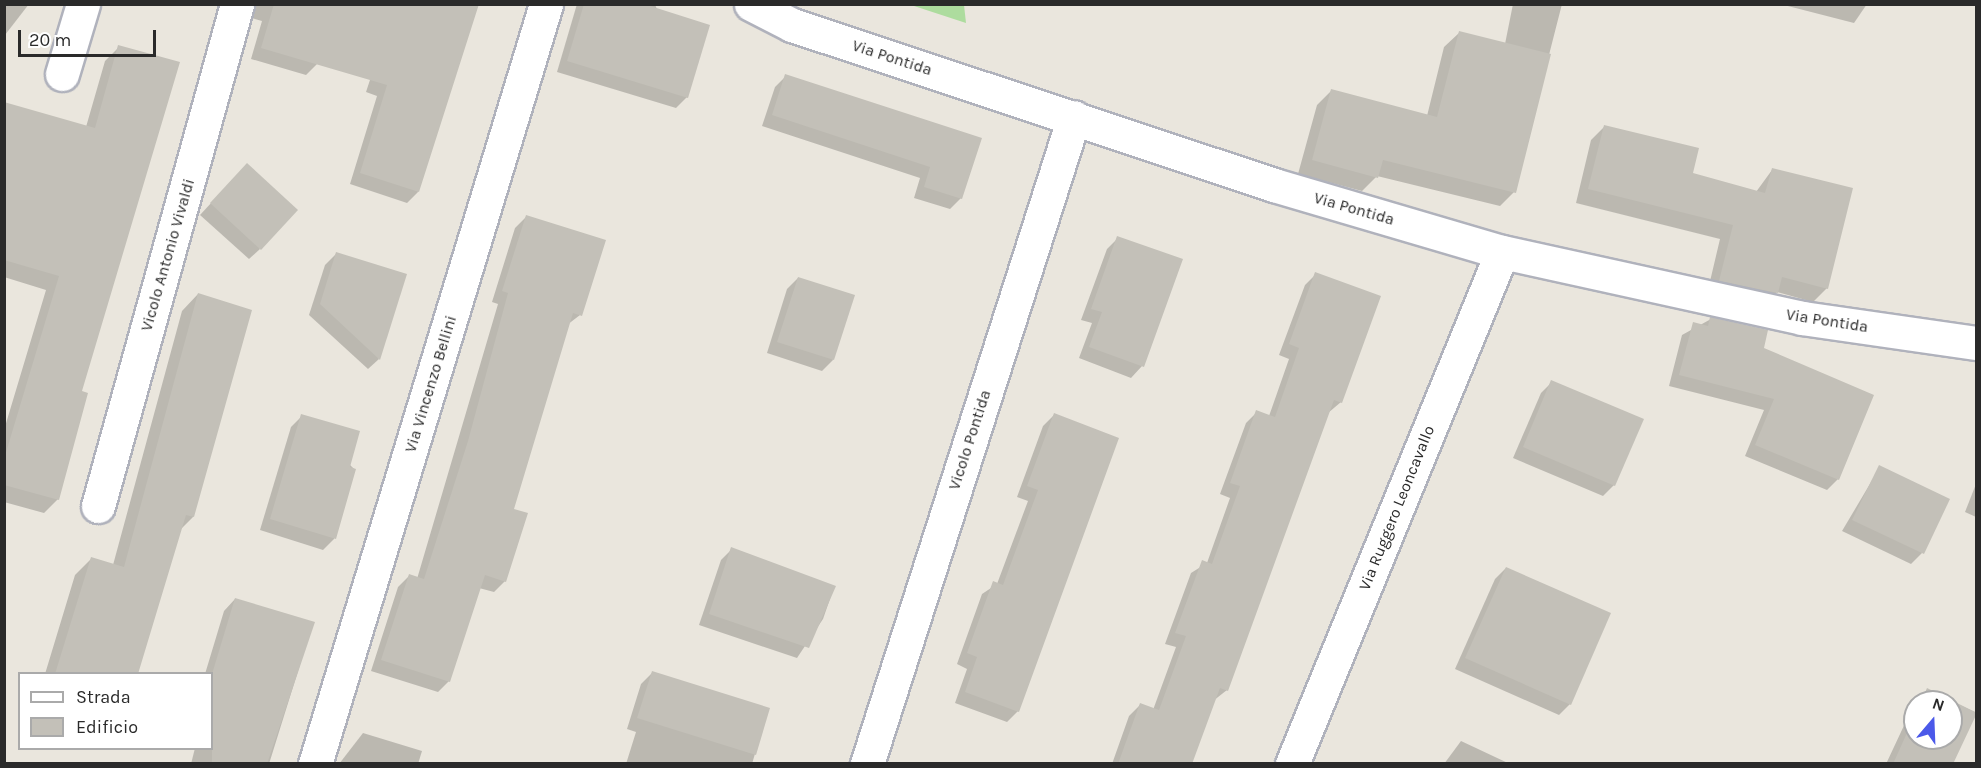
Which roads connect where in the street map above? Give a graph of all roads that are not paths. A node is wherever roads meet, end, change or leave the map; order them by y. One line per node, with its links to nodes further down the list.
1 (83, 4): 5 (street)
2 (237, 4): 9 (street, Vicolo Antonio Vivaldi)
3 (546, 4): 10 (street, Via Vincenzo Bellini)
4 (751, 4): 6 (street, Via Pontida)
5 (62, 74)
6 (1074, 117): 7 (street, Via Pontida); 11 (street, Vicolo Pontida)
7 (1502, 252): 8 (street, Via Pontida); 12 (street, Via Ruggero Leoncavallo)
8 (1977, 343)
9 (98, 506)
10 (315, 764)
11 (867, 764)
12 (1292, 764)

